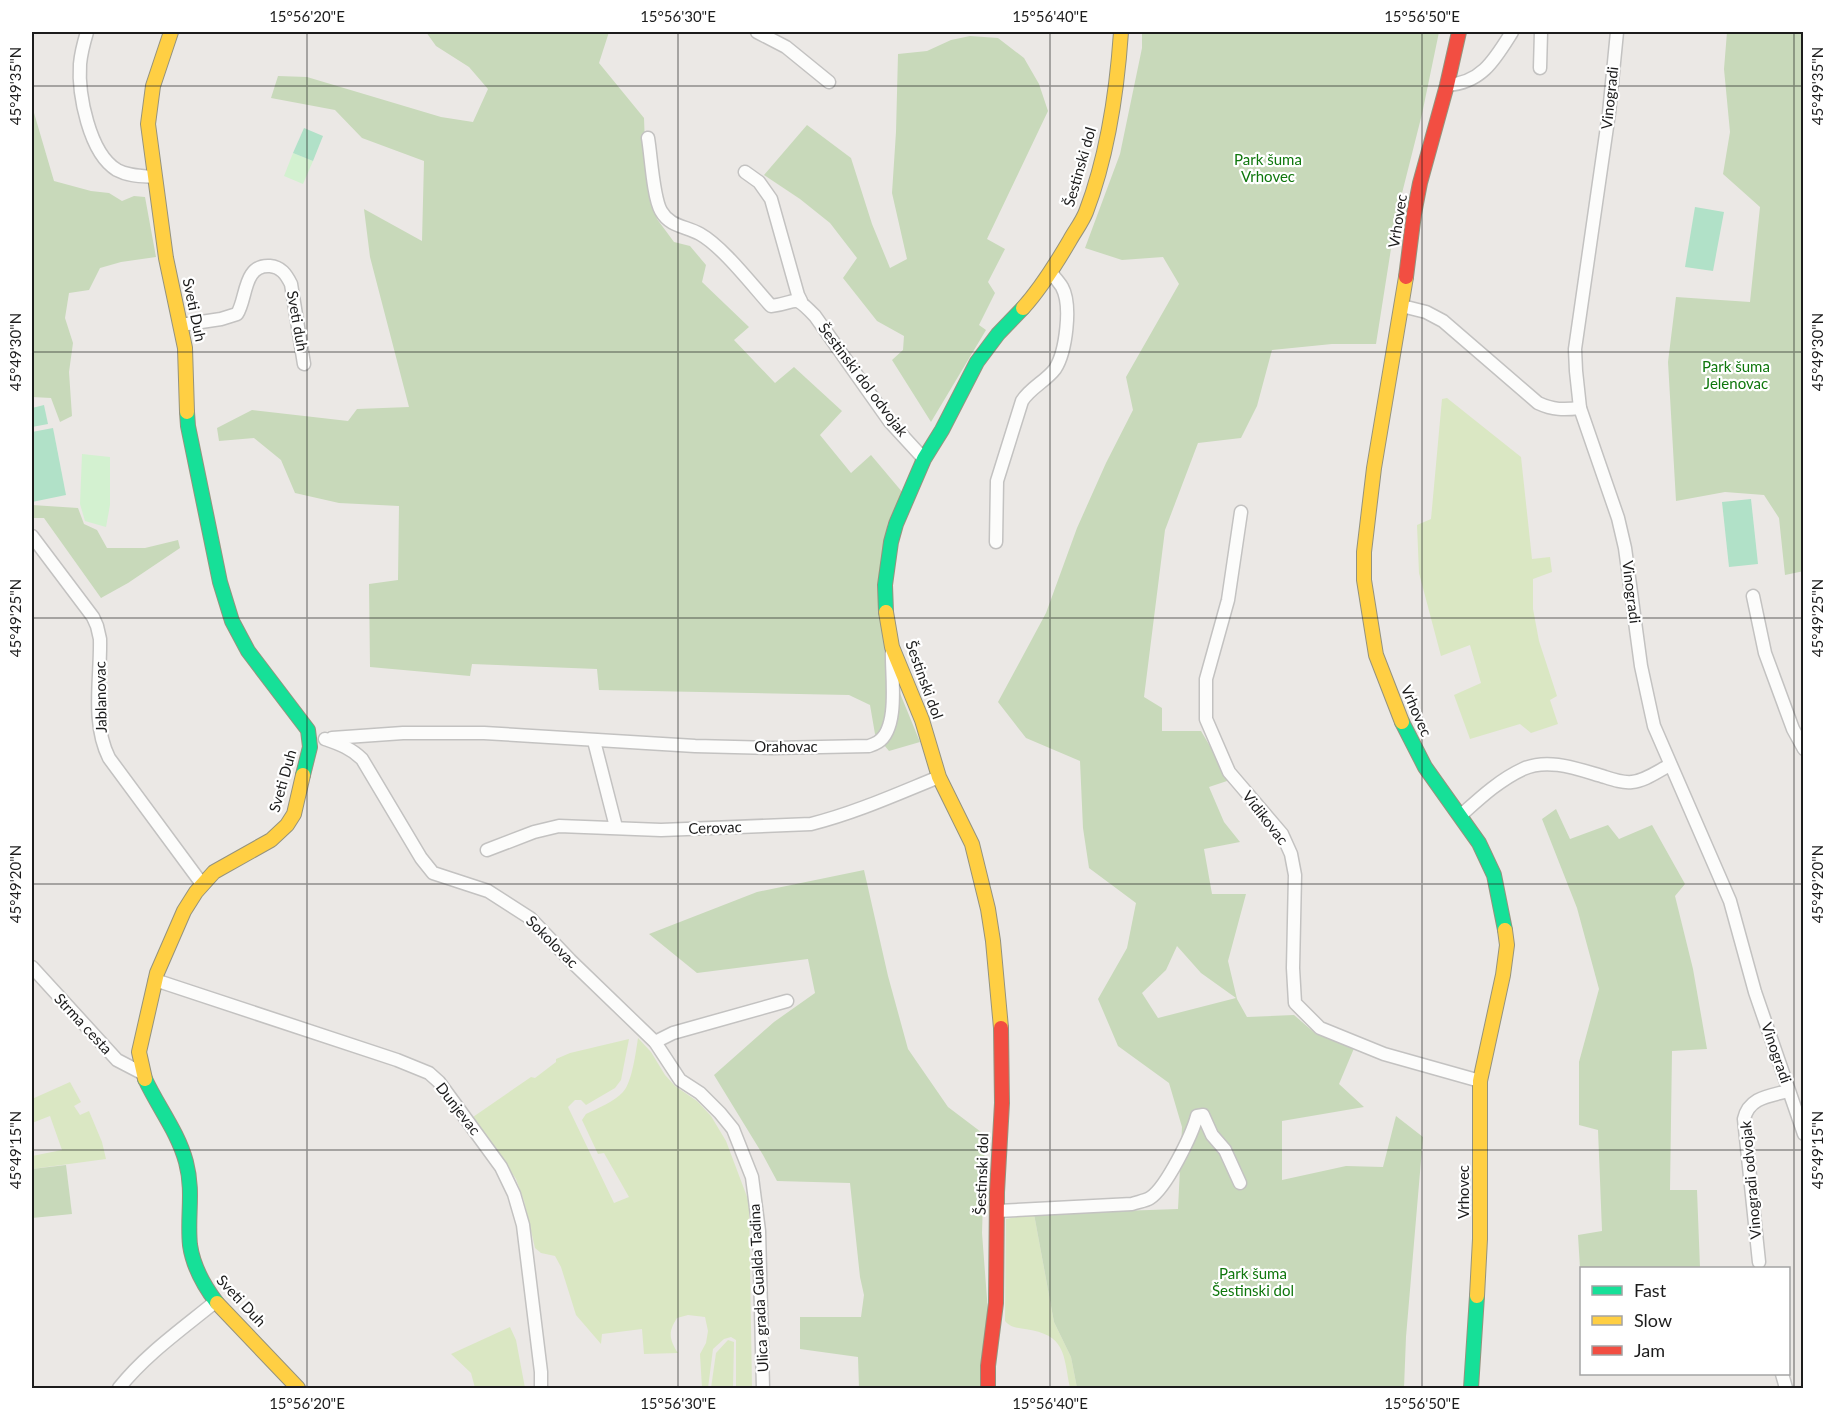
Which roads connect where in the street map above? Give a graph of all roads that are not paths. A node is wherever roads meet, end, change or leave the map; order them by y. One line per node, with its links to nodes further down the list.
1 (87, 32): 14 (street)
2 (171, 32): 14 (street, Sveti Duh)
3 (757, 32): 10 (street)
4 (1121, 32): 15 (street, Šestinski dol)
5 (1459, 32): 11 (street, Vrhovec)
6 (1512, 32): 11 (street)
7 (1541, 32): 9 (street)
8 (1617, 32): 20 (street, Vinogradi)
9 (1540, 68)
10 (829, 82)
11 (1447, 85): 17 (street, Vrhovec)
12 (648, 138): 16 (street)
13 (745, 172): 16 (street, Šestinski dol odvojak)
14 (154, 177): 18 (street, Sveti Duh)
15 (1051, 272): 21 (street, Šestinski dol); 24 (street)
16 (801, 301): 21 (street, Šestinski dol odvojak)
17 (1402, 306): 20 (street); 33 (street, Vrhovec)
18 (181, 325): 19 (street, Sveti duh); 28 (street, Sveti Duh)
19 (304, 364)
20 (1580, 408): 31 (street, Vinogradi)
21 (924, 459): 26 (street, Šestinski dol)
22 (1241, 512): 42 (street, Vidikovac)
23 (32, 536): 36 (street, Jablanovac)
24 (996, 542)
25 (1754, 596): 30 (street)
26 (892, 646): 29 (street, Orahovac); 32 (street, Šestinski dol)
27 (325, 739): 28 (street, Orahovac); 29 (street, Orahovac); 40 (street, Sokolovac)
28 (310, 741): 36 (street, Sveti Duh)
29 (594, 741): 34 (street)
30 (1803, 749)
31 (1670, 765): 33 (street); 43 (street, Vinogradi)
32 (939, 777): 34 (street, Cerovac); 46 (street, Šestinski dol)
33 (1460, 816): 42 (street, Vrhovec)
34 (616, 827): 35 (street, Cerovac)
35 (487, 850)
36 (202, 884): 38 (street, Sveti Duh)
37 (32, 967): 41 (street, Strma cesta)
38 (155, 980): 41 (street, Sveti Duh); 51 (street, Dunjevac)
39 (787, 1001): 40 (street)
40 (655, 1042): 52 (street, Ulica grada Gualda Tadina)
41 (142, 1073): 48 (street, Sveti Duh)
42 (1480, 1082): 54 (street, Vrhovec)
43 (1788, 1091): 44 (street, Vinogradi); 47 (street, Vinogradi odvojak)
44 (1803, 1134)
45 (1240, 1183): 46 (street)
46 (997, 1211): 53 (street, Šestinski dol)
47 (1759, 1262)
48 (215, 1302): 49 (street); 50 (street, Sveti Duh)
49 (119, 1389)
50 (298, 1389)
51 (541, 1389)
52 (764, 1389)
53 (988, 1389)
54 (1471, 1389)

